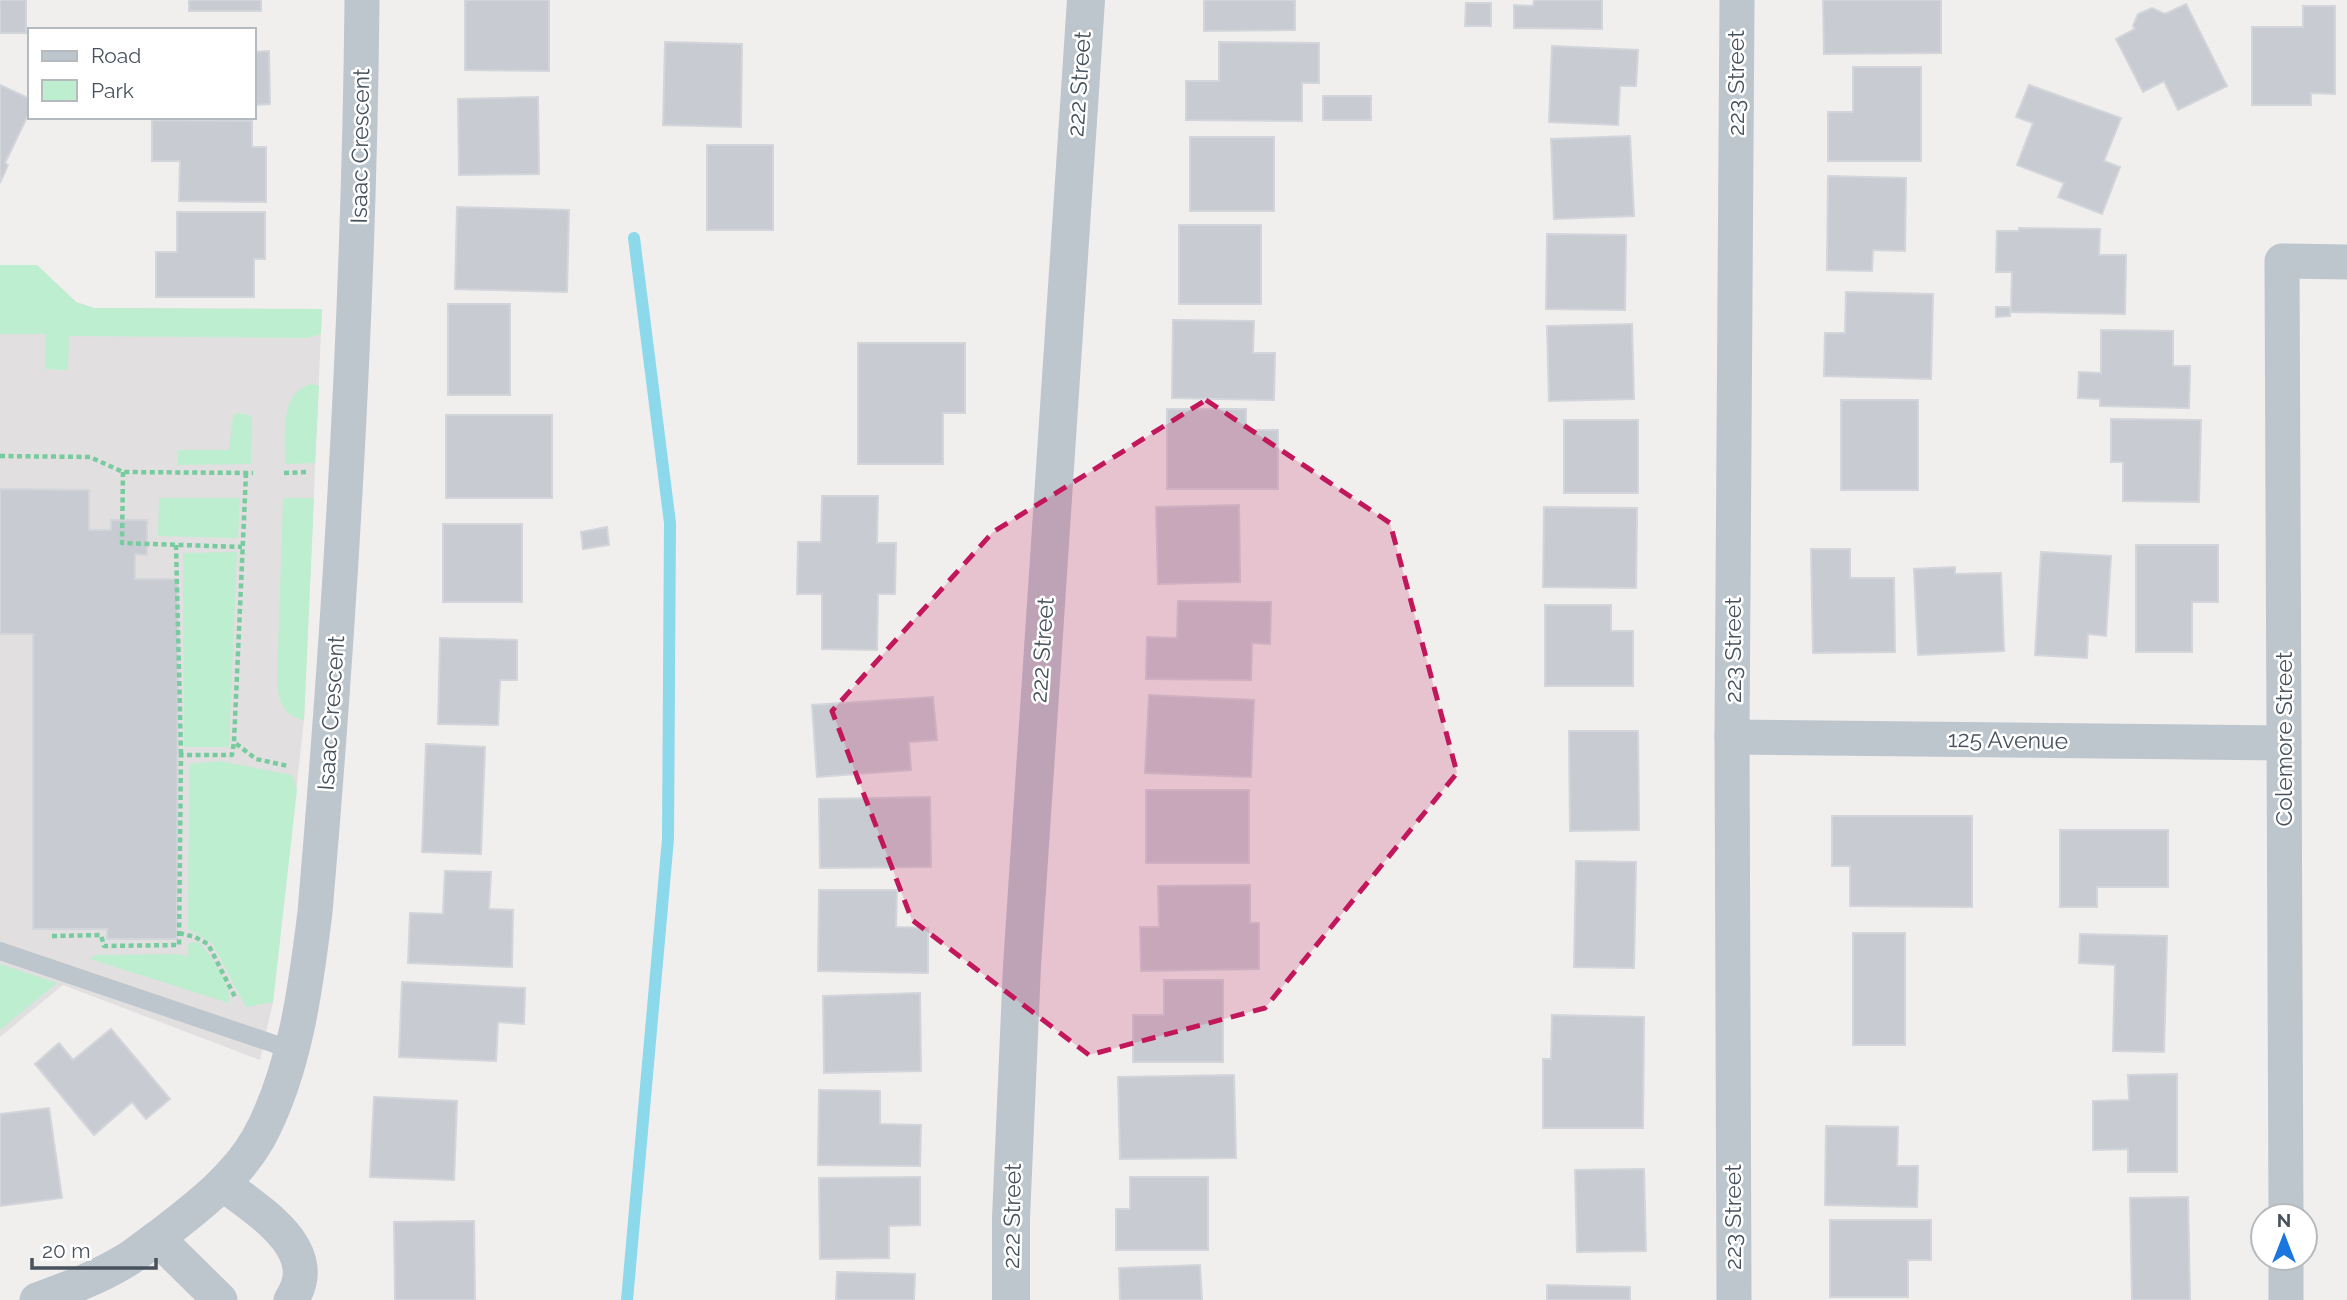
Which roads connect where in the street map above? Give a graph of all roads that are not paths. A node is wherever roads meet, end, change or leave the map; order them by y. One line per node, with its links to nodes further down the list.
1 (362, 0): 8 (street, Isaac Crescent)
2 (1086, 0): 16 (street, 222 Street)
3 (1737, 0): 5 (street, 223 Street)
4 (2347, 262): 6 (street, Colemore Street)
5 (1732, 737): 6 (street, 125 Avenue); 17 (street, 223 Street)
6 (2284, 743): 10 (street, Colemore Street)
7 (0, 951): 8 (lane)
8 (292, 1050): 9 (street, Isaac Crescent)
9 (223, 1184): 11 (street, Isaac Crescent); 15 (street)
10 (2286, 1202)
11 (157, 1238): 13 (street, Isaac Crescent); 14 (street)
12 (2286, 1272): 18 (street)
13 (37, 1300)
14 (220, 1300)
15 (291, 1300)
16 (1011, 1300)
17 (1734, 1300)
18 (2286, 1300)

